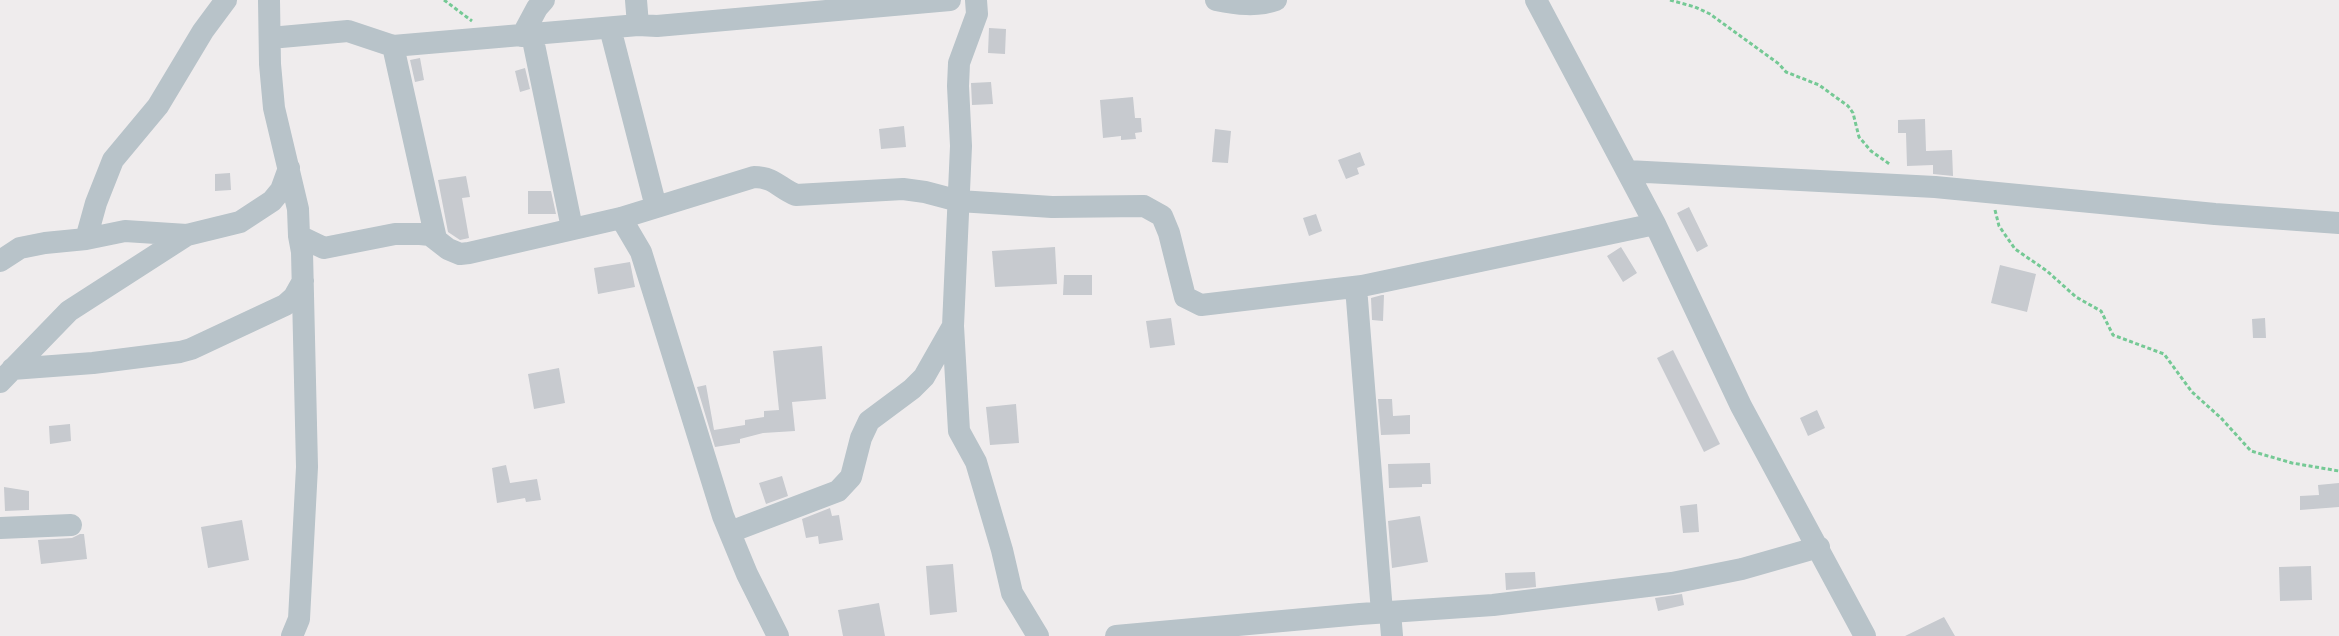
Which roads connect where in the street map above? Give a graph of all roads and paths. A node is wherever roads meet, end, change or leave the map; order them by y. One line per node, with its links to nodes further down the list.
1 (226, 0): 28 (street)
2 (269, 0): 14 (street)
3 (544, 0): 13 (street)
4 (636, 0): 11 (street)
5 (950, 0): 11 (street)
6 (976, 0): 20 (street)
7 (1216, 0): 8 (street)
8 (1276, 0)
9 (1536, 0): 18 (street)
10 (1670, 0): 16 (path)
11 (638, 25): 12 (street)
12 (610, 28): 13 (street); 21 (street)
13 (527, 36): 15 (street); 25 (street)
14 (270, 38): 15 (street); 17 (street)
15 (393, 46): 29 (street)
16 (1893, 166)
17 (289, 168): 26 (street); 27 (street)
18 (1627, 171): 19 (street); 24 (street)
19 (1990, 191): 23 (street); 35 (path)
20 (959, 201): 21 (street); 32 (street); 33 (street)
21 (656, 207): 22 (street)
22 (621, 218): 25 (street); 38 (street)
23 (2339, 223)
24 (1655, 224): 32 (street); 39 (street)
25 (572, 228): 29 (street)
26 (187, 235): 28 (street); 34 (street)
27 (299, 236): 29 (street); 31 (street)
28 (86, 239): 30 (street)
29 (436, 240)
30 (0, 261)
31 (303, 282): 34 (street); 42 (street)
32 (1356, 287): 40 (street)
33 (953, 326): 38 (street); 44 (street)
34 (6, 376)
35 (2339, 471)
36 (71, 525): 37 (street)
37 (0, 528)
38 (730, 532): 43 (street)
39 (1819, 547): 40 (street); 47 (street)
40 (1386, 612): 41 (street); 46 (street)
41 (1266, 629): 45 (street)
42 (292, 636)
43 (778, 636)
44 (1038, 636)
45 (1116, 636)
46 (1392, 636)
47 (1865, 636)

